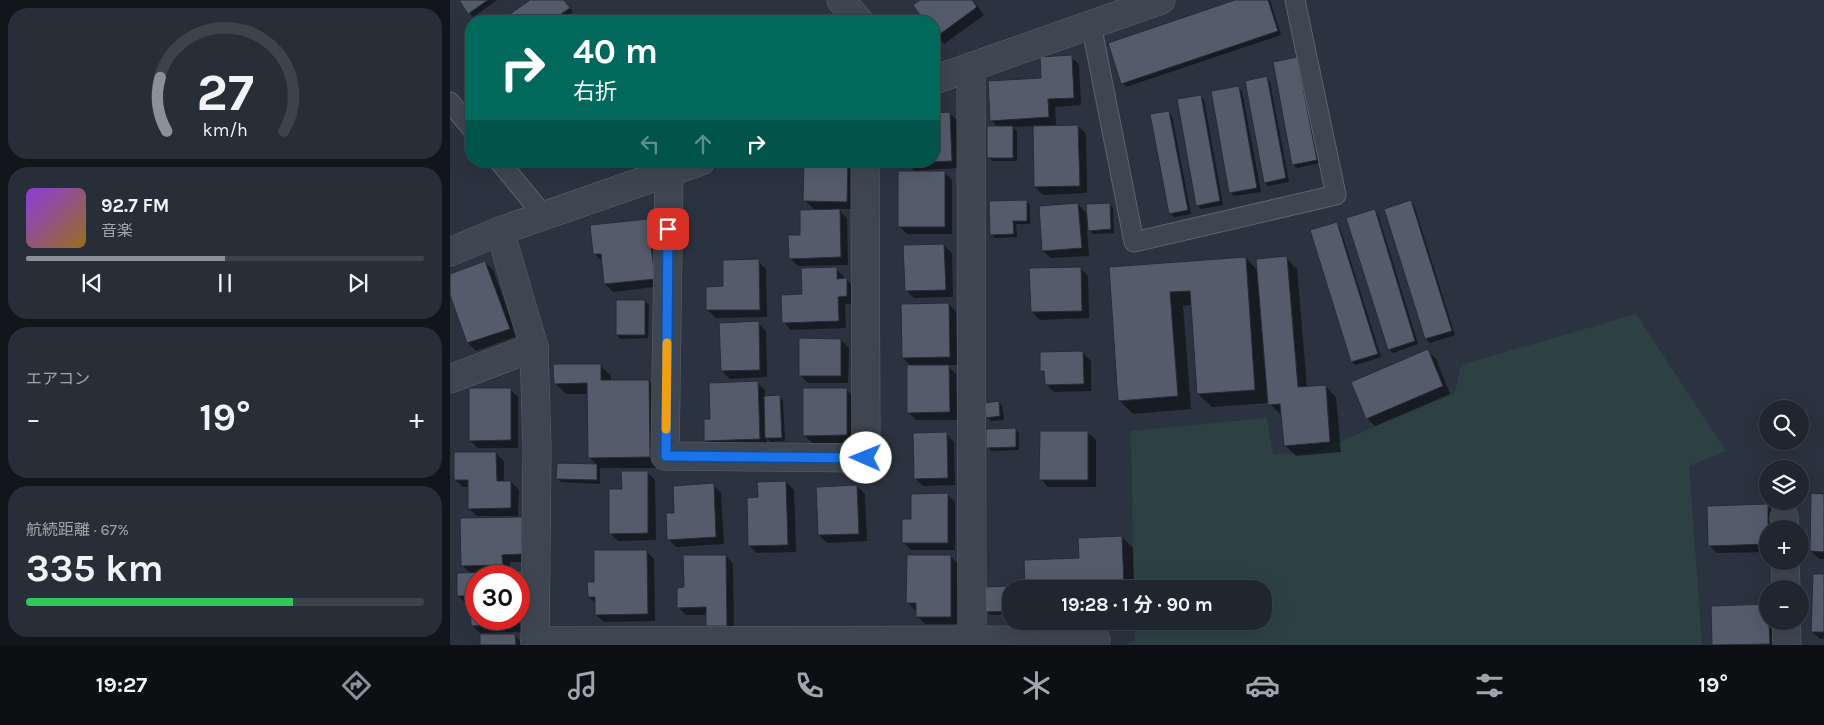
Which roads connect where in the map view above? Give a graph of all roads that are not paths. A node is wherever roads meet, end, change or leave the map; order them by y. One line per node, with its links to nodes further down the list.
1 (841, 0): 4 (street)
2 (1160, 0): 5 (street)
3 (1295, 0): 5 (lane)
4 (854, 15)
5 (1091, 24): 6 (street)
6 (970, 66): 7 (street); 20 (street)
7 (940, 78)
8 (450, 102): 9 (lane)
9 (465, 121)
10 (504, 167): 14 (lane)
11 (686, 167): 13 (street)
12 (865, 167): 13 (street)
13 (669, 173): 14 (street)
14 (544, 216): 15 (street)
15 (500, 231): 16 (street); 17 (street)
16 (450, 252)
17 (534, 347): 18 (street); 22 (street)
18 (450, 379)
19 (1786, 630): 23 (street)
20 (972, 640): 21 (street); 22 (street)
21 (1096, 640)
22 (535, 643)
23 (1787, 645)

